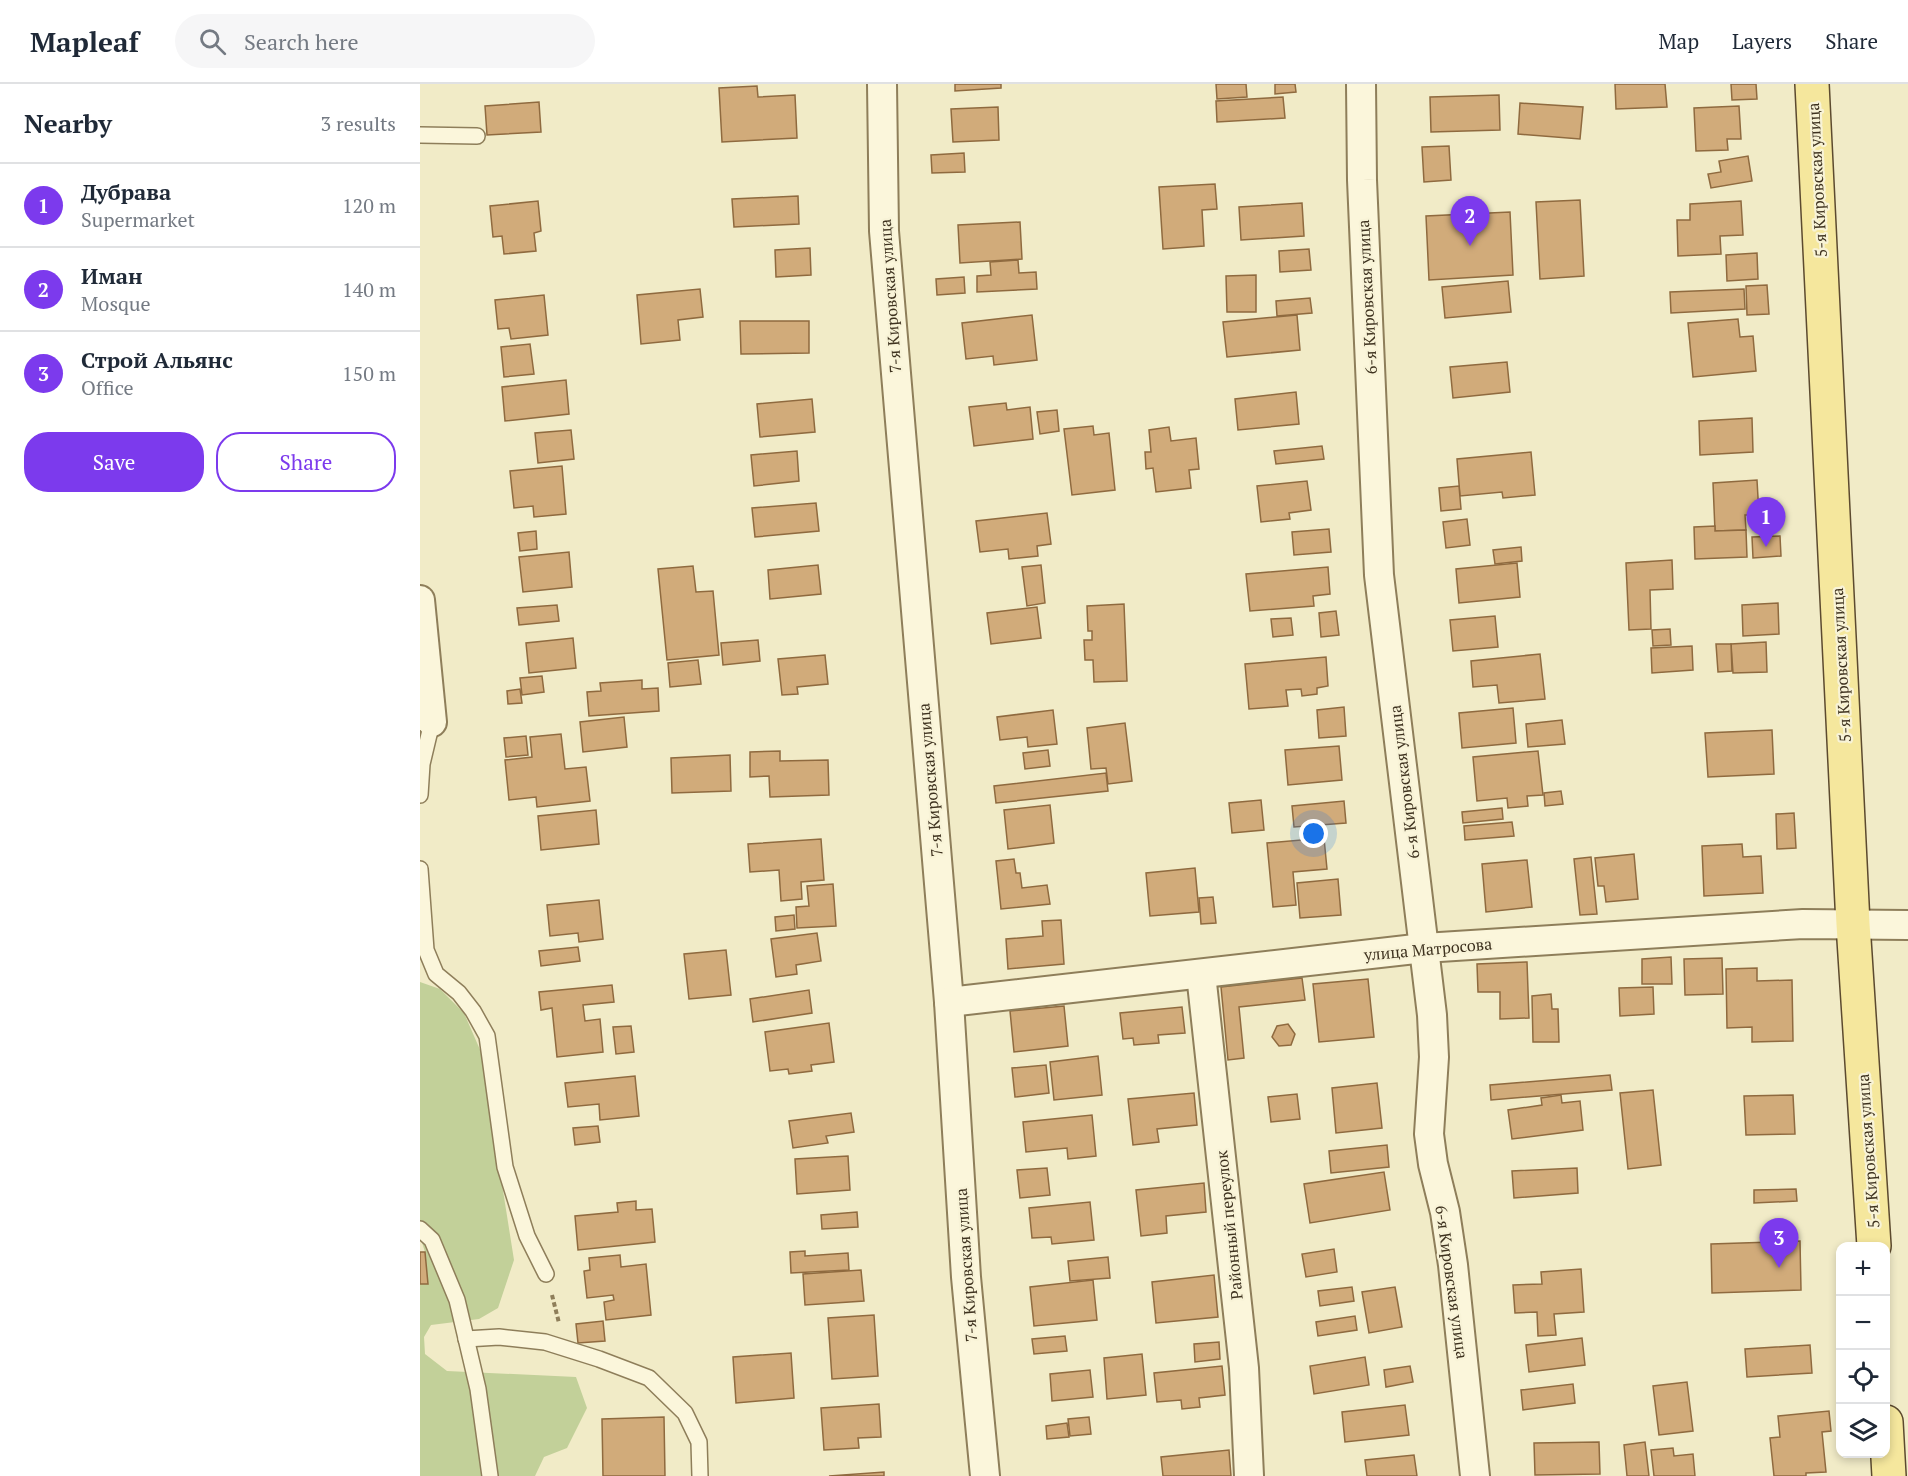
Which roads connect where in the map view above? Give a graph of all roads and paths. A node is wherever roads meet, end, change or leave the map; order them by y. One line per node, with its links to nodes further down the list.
1 (882, 84): 14 (street, 7-я Кировская улица)
2 (1361, 84): 12 (street, 6-я Кировская улица)
3 (1812, 84): 10 (main road, 5-я Кировская улица)
4 (420, 135): 5 (lane)
5 (477, 136)
6 (420, 600): 7 (street)
7 (432, 722): 8 (lane)
8 (420, 795)
9 (420, 869): 17 (lane)
10 (1853, 924): 11 (street, улица Матросова); 12 (street, улица Матросова); 16 (main road, 5-я Кировская улица)
11 (1908, 925)
12 (1424, 948): 13 (street, улица Матросова); 25 (street, 6-я Кировская улица)
13 (1201, 974): 14 (street, улица Матросова); 24 (street, Районный переулок)
14 (949, 1002): 23 (street, 7-я Кировская улица)
15 (420, 1229): 18 (lane)
16 (1874, 1242)
17 (546, 1274): 19 (path)
18 (466, 1339): 19 (lane); 21 (lane)
19 (563, 1348): 22 (lane)
20 (1888, 1458): 26 (main road)
21 (490, 1476)
22 (700, 1476)
23 (985, 1476)
24 (1249, 1476)
25 (1475, 1476)
26 (1889, 1476)

